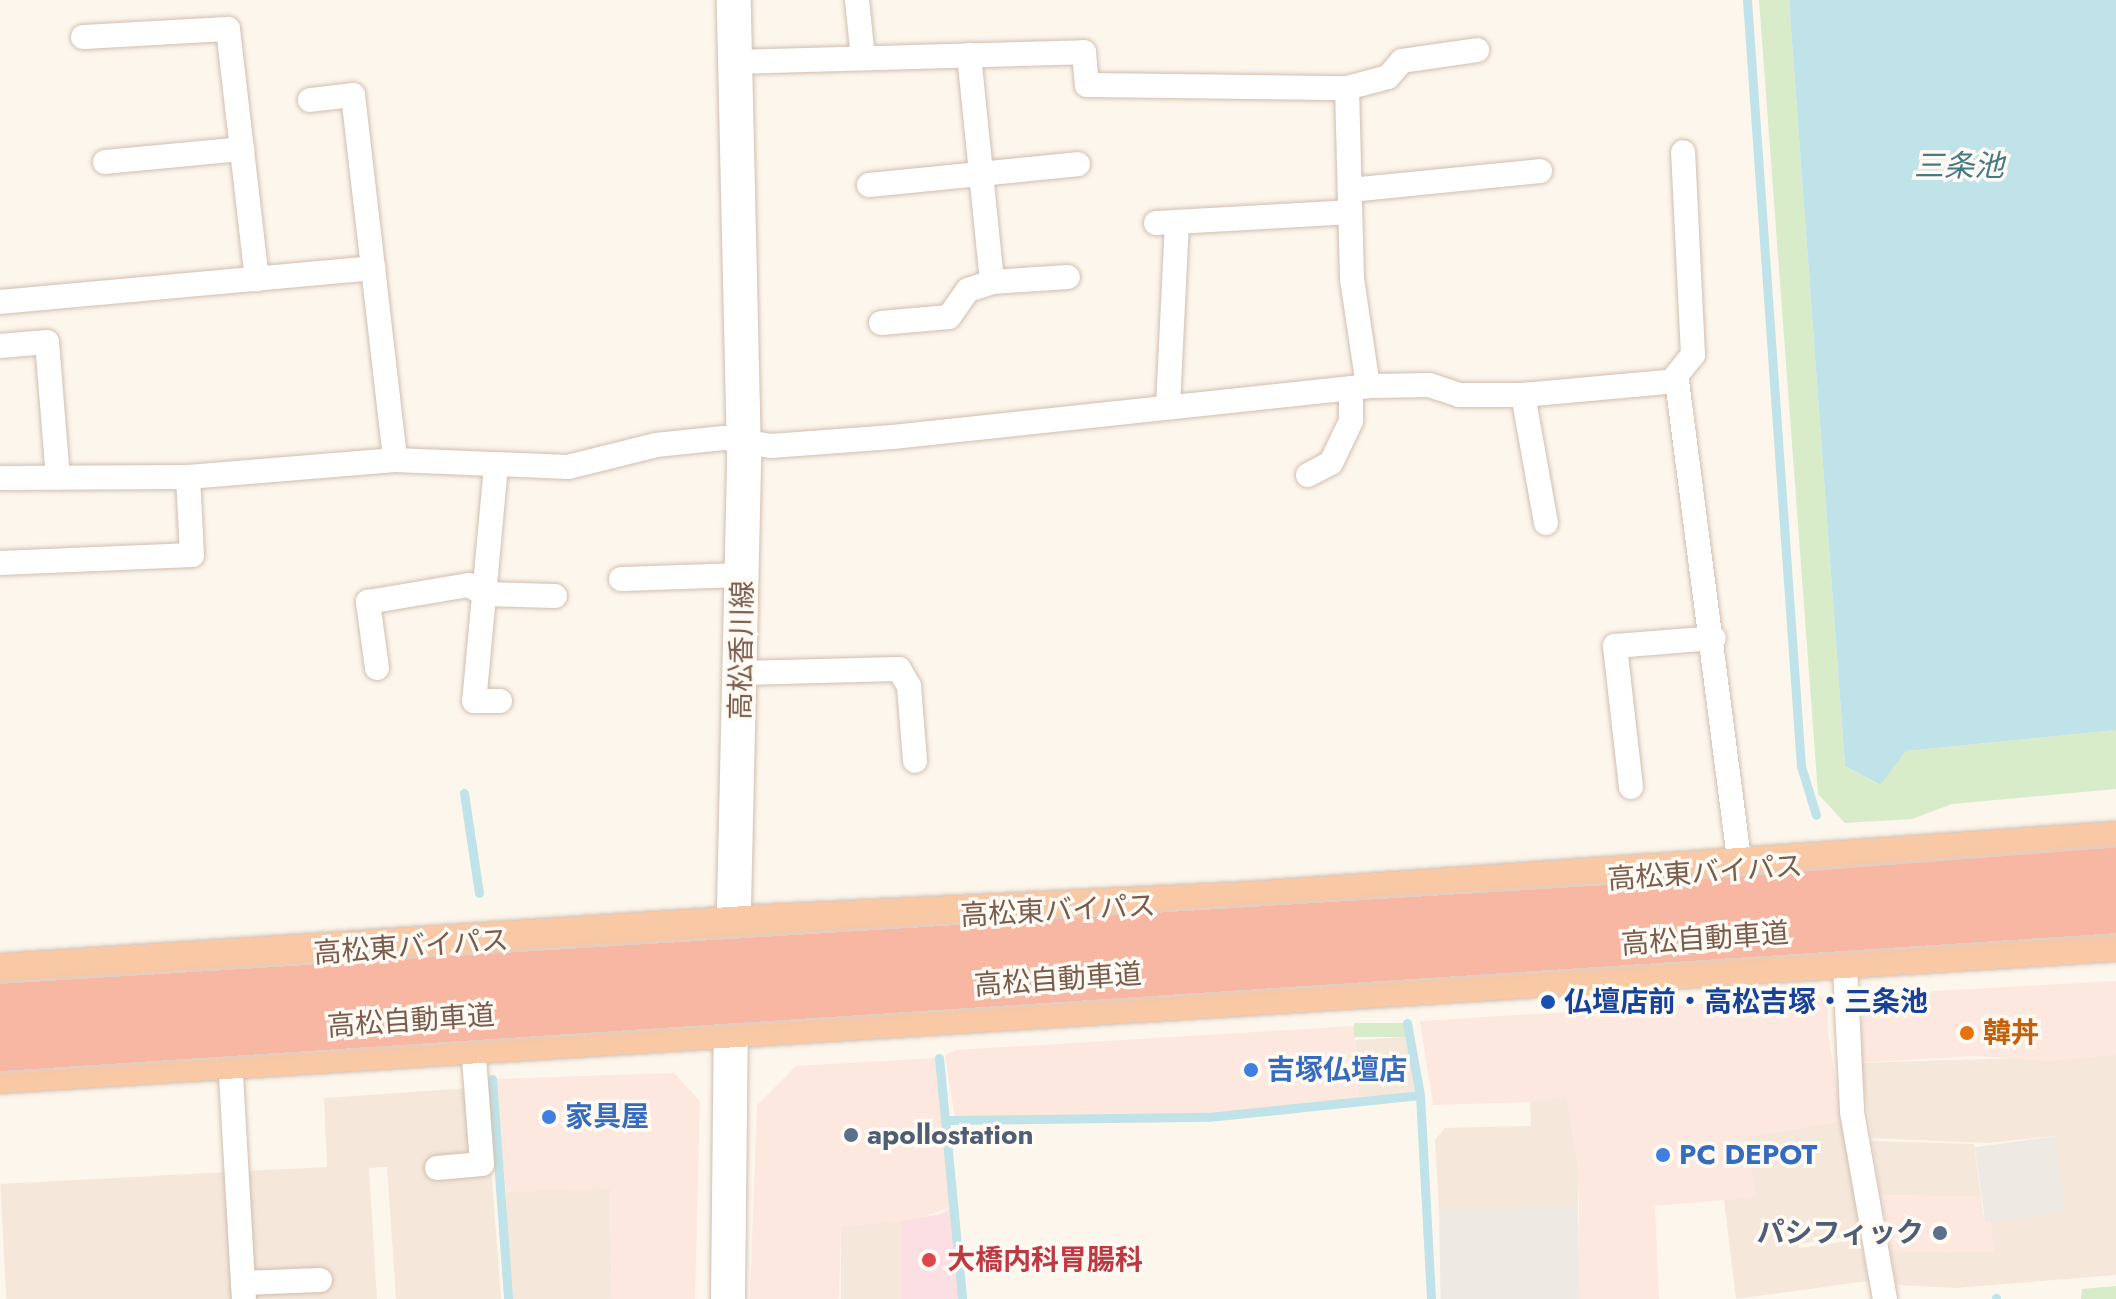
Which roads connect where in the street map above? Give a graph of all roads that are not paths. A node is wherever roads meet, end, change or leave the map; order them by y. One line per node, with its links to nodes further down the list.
1 (734, 0): 7 (main road, 高松香川線)
2 (857, 0): 6 (street)
3 (83, 37): 10 (street)
4 (1477, 50): 8 (street)
5 (969, 55): 6 (street); 8 (street); 15 (street)
6 (863, 58): 7 (street)
7 (735, 62): 29 (main road, 高松香川線)
8 (1347, 88): 17 (street)
9 (310, 100): 18 (street)
10 (242, 149): 12 (street); 20 (street)
11 (1683, 152): 25 (street)
12 (105, 162)
13 (1078, 164): 15 (street)
14 (1540, 171): 17 (street)
15 (981, 172): 16 (street); 21 (street)
16 (869, 185)
17 (1350, 201): 26 (street); 28 (street)
18 (373, 268): 20 (street); 30 (street)
19 (1068, 277): 21 (street)
20 (257, 279): 22 (street)
21 (992, 282): 23 (street)
22 (0, 302)
23 (881, 323)
24 (0, 346): 35 (street)
25 (1671, 382): 27 (street); 42 (street)
26 (1360, 387): 27 (street); 28 (street); 32 (street)
27 (1523, 395): 36 (street)
28 (1168, 406): 29 (street)
29 (744, 441): 31 (street); 38 (main road, 高松香川線)
30 (395, 460): 31 (street); 33 (street)
31 (496, 466): 40 (street)
32 (1308, 475)
33 (188, 477): 35 (street); 37 (street)
34 (0, 478): 35 (street)
35 (58, 478)
36 (1546, 523)
37 (0, 563)
38 (743, 575): 39 (street); 44 (main road, 高松香川線)
39 (621, 579)
40 (484, 594): 41 (street); 43 (street); 45 (street)
41 (555, 596)
42 (1714, 638): 47 (street); 50 (street)
43 (377, 668)
44 (742, 673): 46 (street); 51 (main road, 高松香川線)
45 (500, 701)
46 (915, 761)
47 (1631, 787)
48 (2112, 850): 49 (highway, 高松東バイパス); 55 (highway, 高松自動車道, bridge)
49 (1842, 864): 50 (highway, 高松東バイパス); 53 (street)
50 (1741, 871): 51 (highway, 高松東バイパス)
51 (734, 927): 54 (highway, 高松東バイパス); 56 (main road, 高松香川線)
52 (2112, 933): 53 (highway); 58 (highway, 高松自動車道, bridge)
53 (1844, 958): 56 (highway); 65 (street)
54 (0, 974)
55 (0, 1006)
56 (730, 1028): 57 (highway); 64 (main road, 高松香川線)
57 (473, 1043): 59 (highway); 61 (street)
58 (0, 1049)
59 (230, 1058): 60 (highway); 63 (street)
60 (0, 1073)
61 (437, 1168)
62 (320, 1280): 63 (street)
63 (243, 1291)
64 (728, 1299)
65 (1885, 1299)

